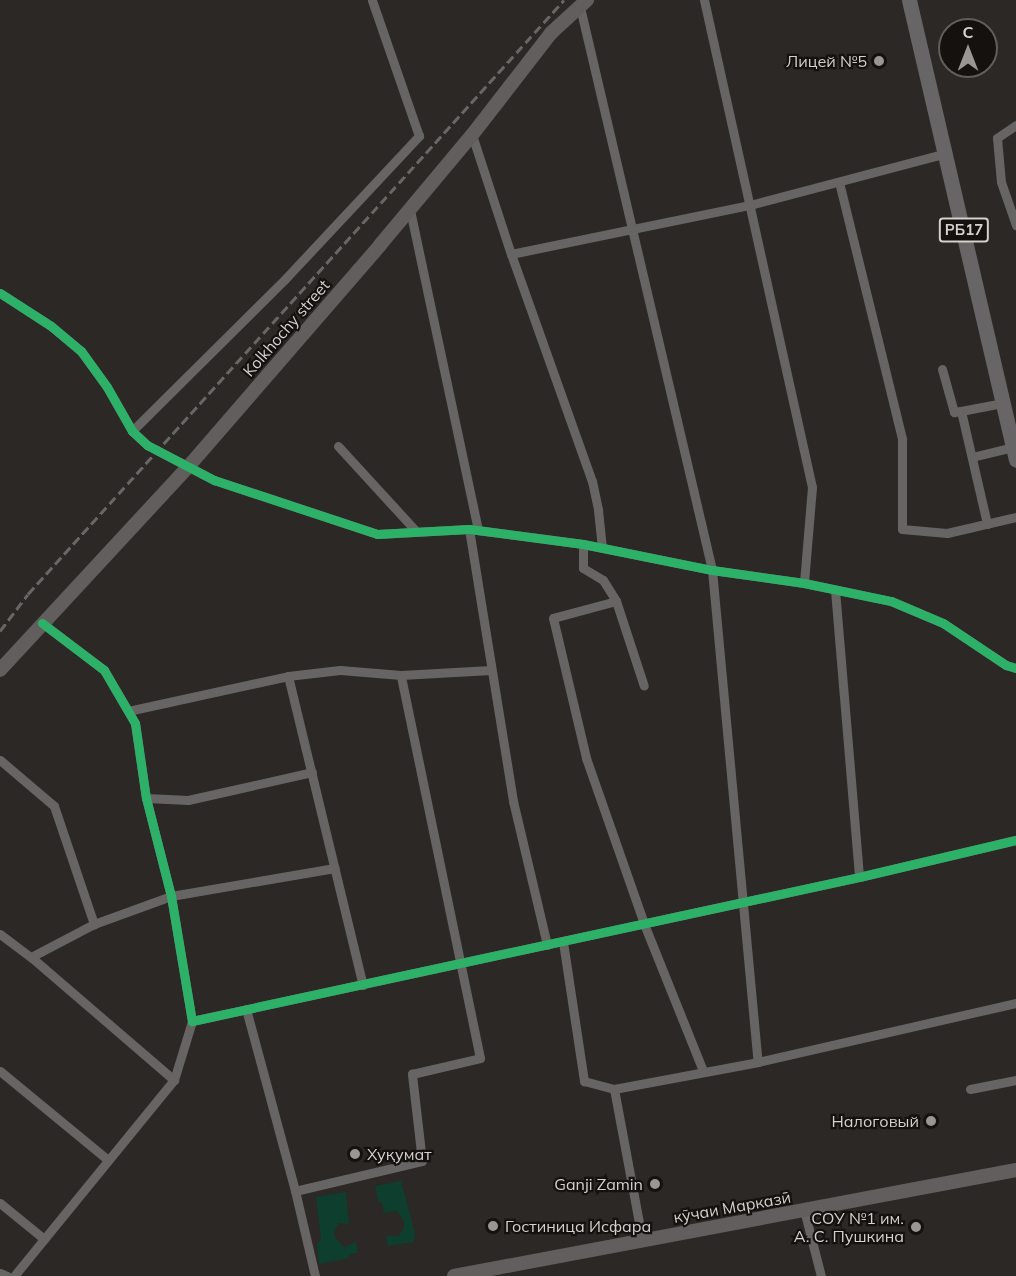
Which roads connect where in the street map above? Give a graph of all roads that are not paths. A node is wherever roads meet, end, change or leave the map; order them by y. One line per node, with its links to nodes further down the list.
1 (372, 0): 18 (street)
2 (704, 0): 9 (street)
3 (909, 0): 7 (main road, РБ17)
4 (584, 4): 6 (main road, Kolkhochy street); 12 (street)
5 (1016, 125): 11 (street)
6 (472, 135): 10 (main road, Kolkhochy street); 13 (street)
7 (946, 153): 8 (street); 16 (main road, РБ17)
8 (839, 182): 9 (street); 24 (street)
9 (750, 205): 12 (street); 30 (street)
10 (410, 210): 22 (main road, Kolkhochy street); 25 (street)
11 (1016, 225)
12 (631, 230): 13 (street); 29 (street)
13 (510, 254): 28 (street)
14 (0, 293): 18 (street)
15 (942, 369): 17 (street)
16 (1003, 403): 17 (street); 20 (main road, РБ17)
17 (962, 411): 21 (street)
18 (132, 431): 22 (street)
19 (338, 446): 26 (street)
20 (1015, 454): 21 (street)
21 (972, 457): 24 (street)
22 (188, 467): 26 (street); 33 (main road, Kolkhochy street)
23 (1016, 517): 24 (street)
24 (987, 524)
25 (474, 530): 26 (street); 27 (street); 36 (street)
26 (416, 531)
27 (583, 544): 28 (street); 32 (street)
28 (602, 548): 29 (street)
29 (712, 570): 30 (street); 48 (street)
30 (804, 583): 31 (street)
31 (835, 590): 34 (street); 46 (street)
32 (616, 601): 39 (street); 50 (street)
33 (42, 623): 35 (main road, Kolkhochy street); 40 (street)
34 (1016, 668)
35 (0, 669)
36 (491, 670): 37 (street); 53 (street)
37 (401, 675): 38 (street); 55 (street)
38 (288, 676): 40 (street); 42 (street)
39 (644, 686)
40 (128, 711): 43 (street)
41 (0, 760): 49 (street)
42 (312, 772): 43 (street); 45 (street)
43 (146, 798): 47 (street)
44 (1016, 840): 46 (street)
45 (335, 868): 47 (street); 56 (street)
46 (860, 877): 48 (street)
47 (171, 896): 49 (street); 59 (street)
48 (741, 902): 50 (street); 60 (street)
49 (94, 924): 54 (street)
50 (644, 924): 52 (street); 62 (street)
51 (0, 934): 54 (street)
52 (563, 942): 53 (street); 65 (street)
53 (547, 945): 55 (street)
54 (31, 957): 63 (street)
55 (461, 963): 56 (street); 69 (street)
56 (363, 985): 58 (street)
57 (1016, 1003): 60 (street)
58 (246, 1009): 59 (street); 69 (street)
59 (192, 1021): 63 (street)
60 (758, 1062): 62 (street)
61 (0, 1071): 67 (street)
62 (703, 1071): 65 (street)
63 (174, 1080): 67 (street)
64 (1016, 1080): 66 (street)
65 (614, 1089): 73 (street)
66 (970, 1089)
67 (108, 1161): 72 (street)
68 (1016, 1170): 71 (main road, кӯчаи Марказӣ)
69 (295, 1191): 78 (street)
70 (0, 1203): 72 (street)
71 (804, 1210): 73 (main road, кӯчаи Марказӣ); 80 (street)
72 (44, 1239): 77 (street)
73 (642, 1239): 74 (main road, кӯчаи Марказӣ)
74 (519, 1270): 79 (main road, кӯчаи Марказӣ)
75 (0, 1273): 76 (street)
76 (7, 1276)
77 (14, 1276)
78 (315, 1276)
79 (454, 1276)
80 (821, 1276)

